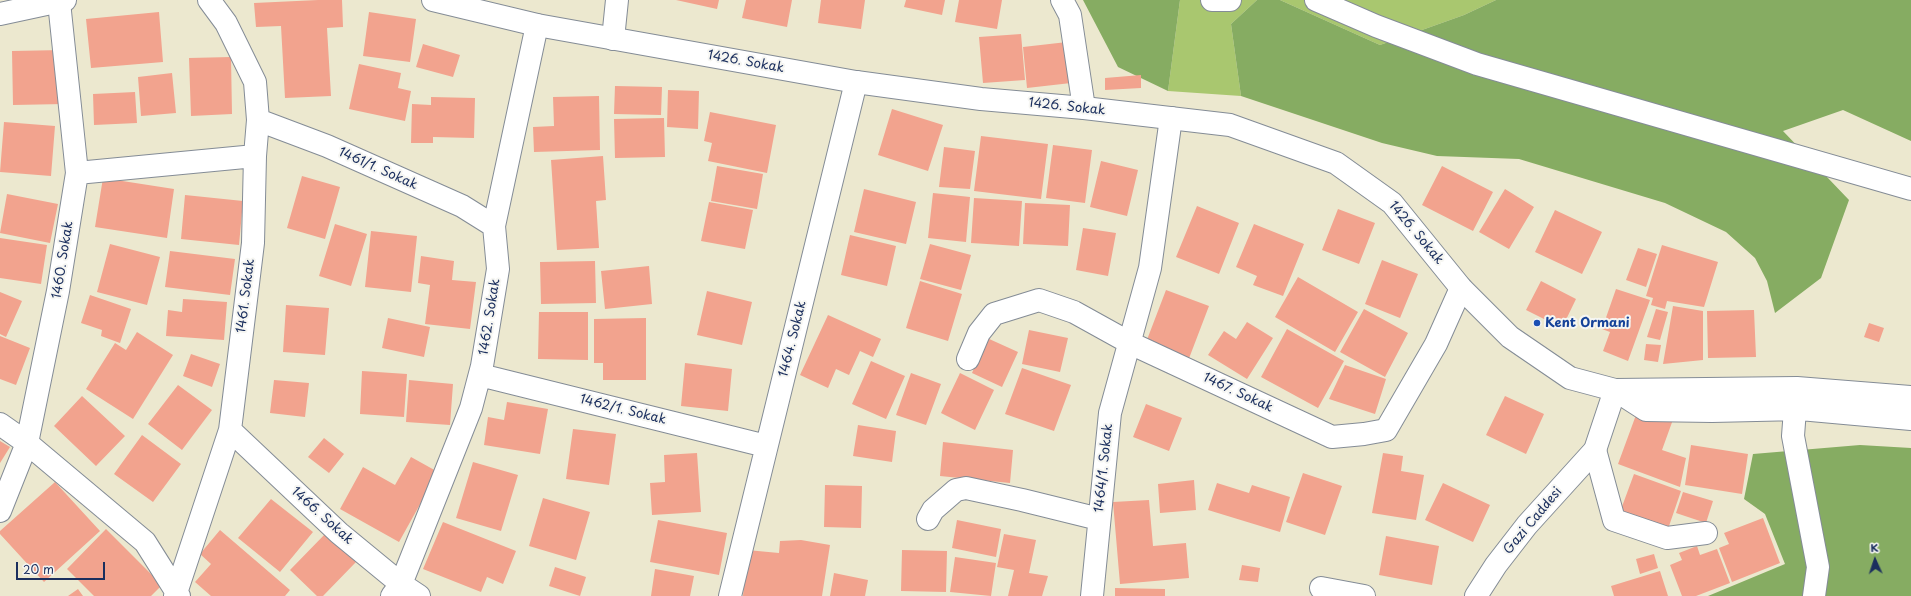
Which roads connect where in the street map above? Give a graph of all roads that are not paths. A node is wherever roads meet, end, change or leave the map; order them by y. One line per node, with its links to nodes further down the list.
1 (209, 0): 15 (street, 1461. Sokak)
2 (433, 0): 10 (street, 1426. Sokak)
3 (617, 0): 11 (street)
4 (1062, 0): 13 (street)
5 (1212, 0): 6 (street)
6 (1230, 0)
7 (1316, 0): 18 (street)
8 (62, 1): 9 (street); 17 (street, 1460. Sokak)
9 (0, 14)
10 (537, 25): 11 (street, 1426. Sokak); 19 (street, 1462. Sokak)
11 (613, 38): 12 (street, 1426. Sokak)
12 (856, 82): 13 (street, 1426. Sokak); 31 (street, 1464. Sokak)
13 (1084, 108): 14 (street, 1426. Sokak)
14 (1171, 118): 20 (street, 1426. Sokak); 21 (street, 1464/1. Sokak)
15 (258, 120): 16 (street, 1461. Sokak); 19 (street, 1461/1. Sokak)
16 (255, 156): 17 (street); 29 (street, 1461. Sokak)
17 (77, 173): 30 (street, 1460. Sokak)
18 (1911, 189)
19 (494, 226): 23 (street, 1462. Sokak)
20 (1461, 288): 21 (street, 1467. Sokak); 24 (street, 1426. Sokak)
21 (1130, 343): 22 (street, 1467. Sokak); 35 (street, 1464/1. Sokak)
22 (968, 358)
23 (480, 375): 31 (street, 1462/1. Sokak); 38 (street, 1462. Sokak)
24 (1615, 390): 26 (street, 1426. Sokak); 32 (street, Gazi Caddesi)
25 (1911, 397): 26 (street)
26 (1796, 399): 27 (street); 45 (street)
27 (1911, 419)
28 (0, 424): 30 (street)
29 (230, 430): 38 (street, 1466. Sokak); 39 (street, 1461. Sokak)
30 (27, 443): 33 (street, 1460. Sokak); 39 (street)
31 (766, 446): 41 (street, 1464. Sokak)
32 (1595, 450): 36 (street); 44 (street, Gazi Caddesi)
33 (0, 511)
34 (928, 519): 35 (street)
35 (1099, 520): 42 (street, 1464/1. Sokak)
36 (1706, 533)
37 (1321, 588): 43 (street)
38 (397, 590): 40 (street, 1466. Sokak)
39 (177, 595)
40 (419, 596)
41 (730, 596)
42 (1092, 596)
43 (1364, 596)
44 (1476, 596)
45 (1814, 596)

